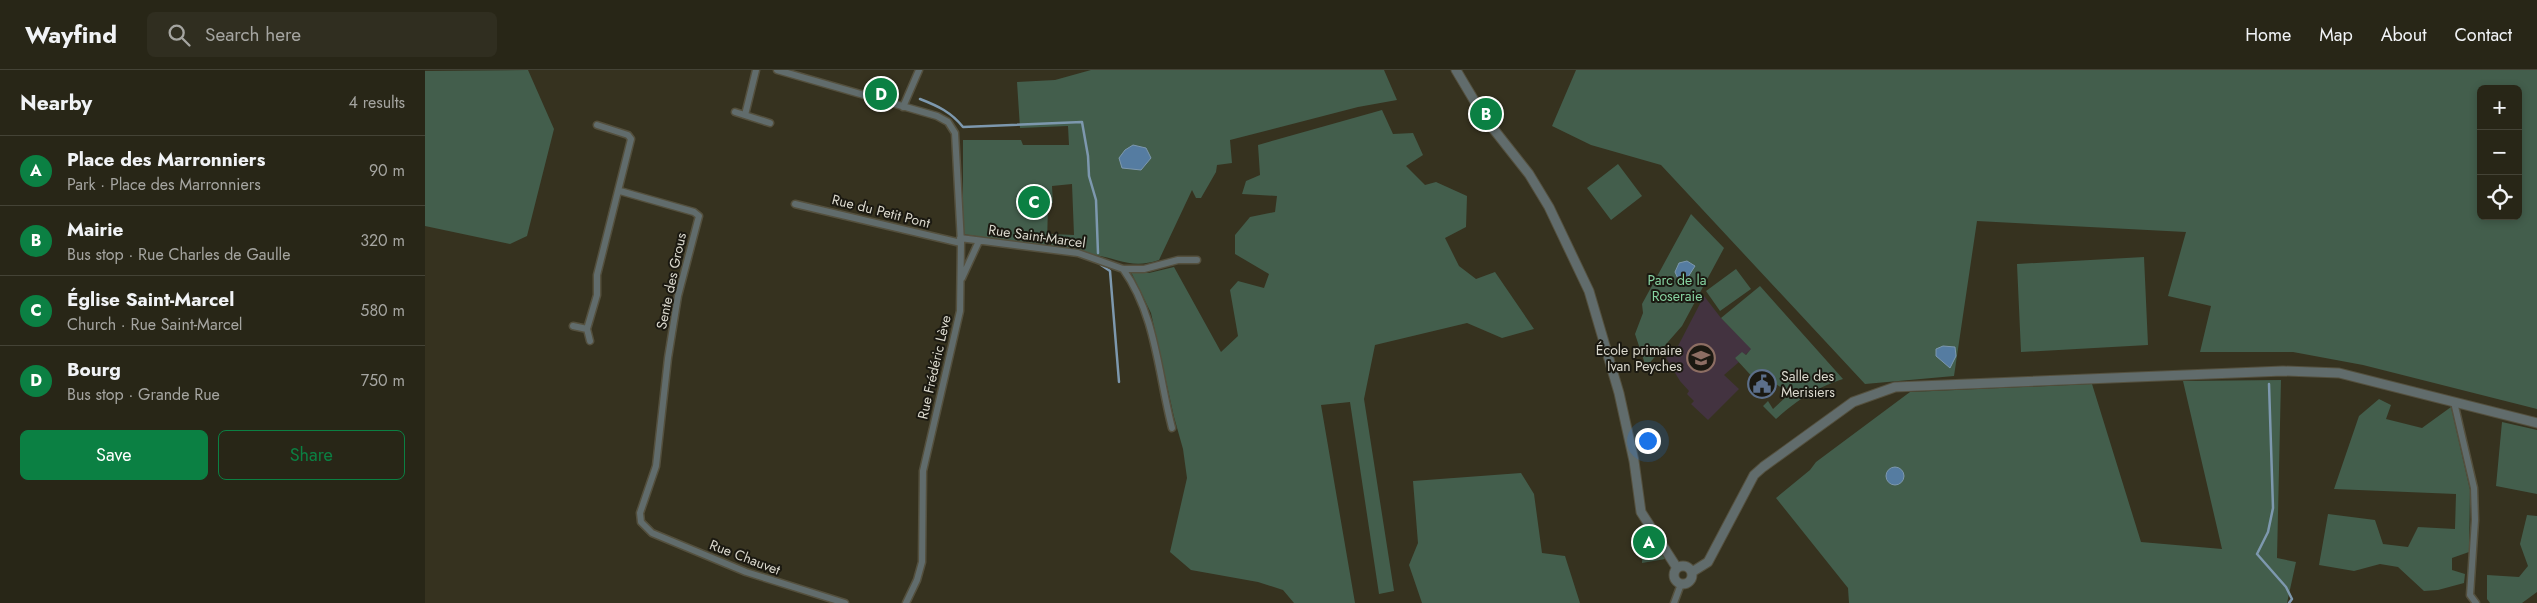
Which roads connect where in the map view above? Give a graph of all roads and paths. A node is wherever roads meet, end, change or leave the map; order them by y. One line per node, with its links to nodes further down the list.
1 (756, 70): 7 (street)
2 (777, 70): 5 (street, Rue Frédéric Lève)
3 (919, 70): 5 (street)
4 (1456, 70): 24 (street)
5 (903, 107): 12 (street, Rue Frédéric Lève)
6 (735, 112): 7 (street)
7 (745, 115): 8 (street)
8 (770, 123)
9 (597, 125): 10 (street)
10 (620, 191): 18 (street); 23 (street, Sente des Grous)
11 (795, 204): 12 (street, Rue du Petit Pont)
12 (961, 240): 13 (street, Rue Saint-Marcel); 16 (street, Rue Frédéric Lève)
13 (979, 241): 15 (street, Rue Saint-Marcel); 16 (street)
14 (1197, 260): 15 (street, Rue Saint-Marcel)
15 (1123, 268): 22 (street)
16 (961, 279): 28 (street, Rue Frédéric Lève)
17 (573, 326): 18 (street)
18 (587, 329): 19 (street)
19 (590, 341)
20 (2454, 402): 21 (street); 25 (street); 30 (street)
21 (2537, 423)
22 (1172, 428)
23 (641, 522): 27 (street, Rue Chauvet)
24 (1677, 568): 25 (street); 26 (street)
25 (1692, 572): 26 (street)
26 (1681, 584): 29 (street)
27 (845, 603)
28 (906, 603)
29 (1674, 603)
30 (2476, 603)

